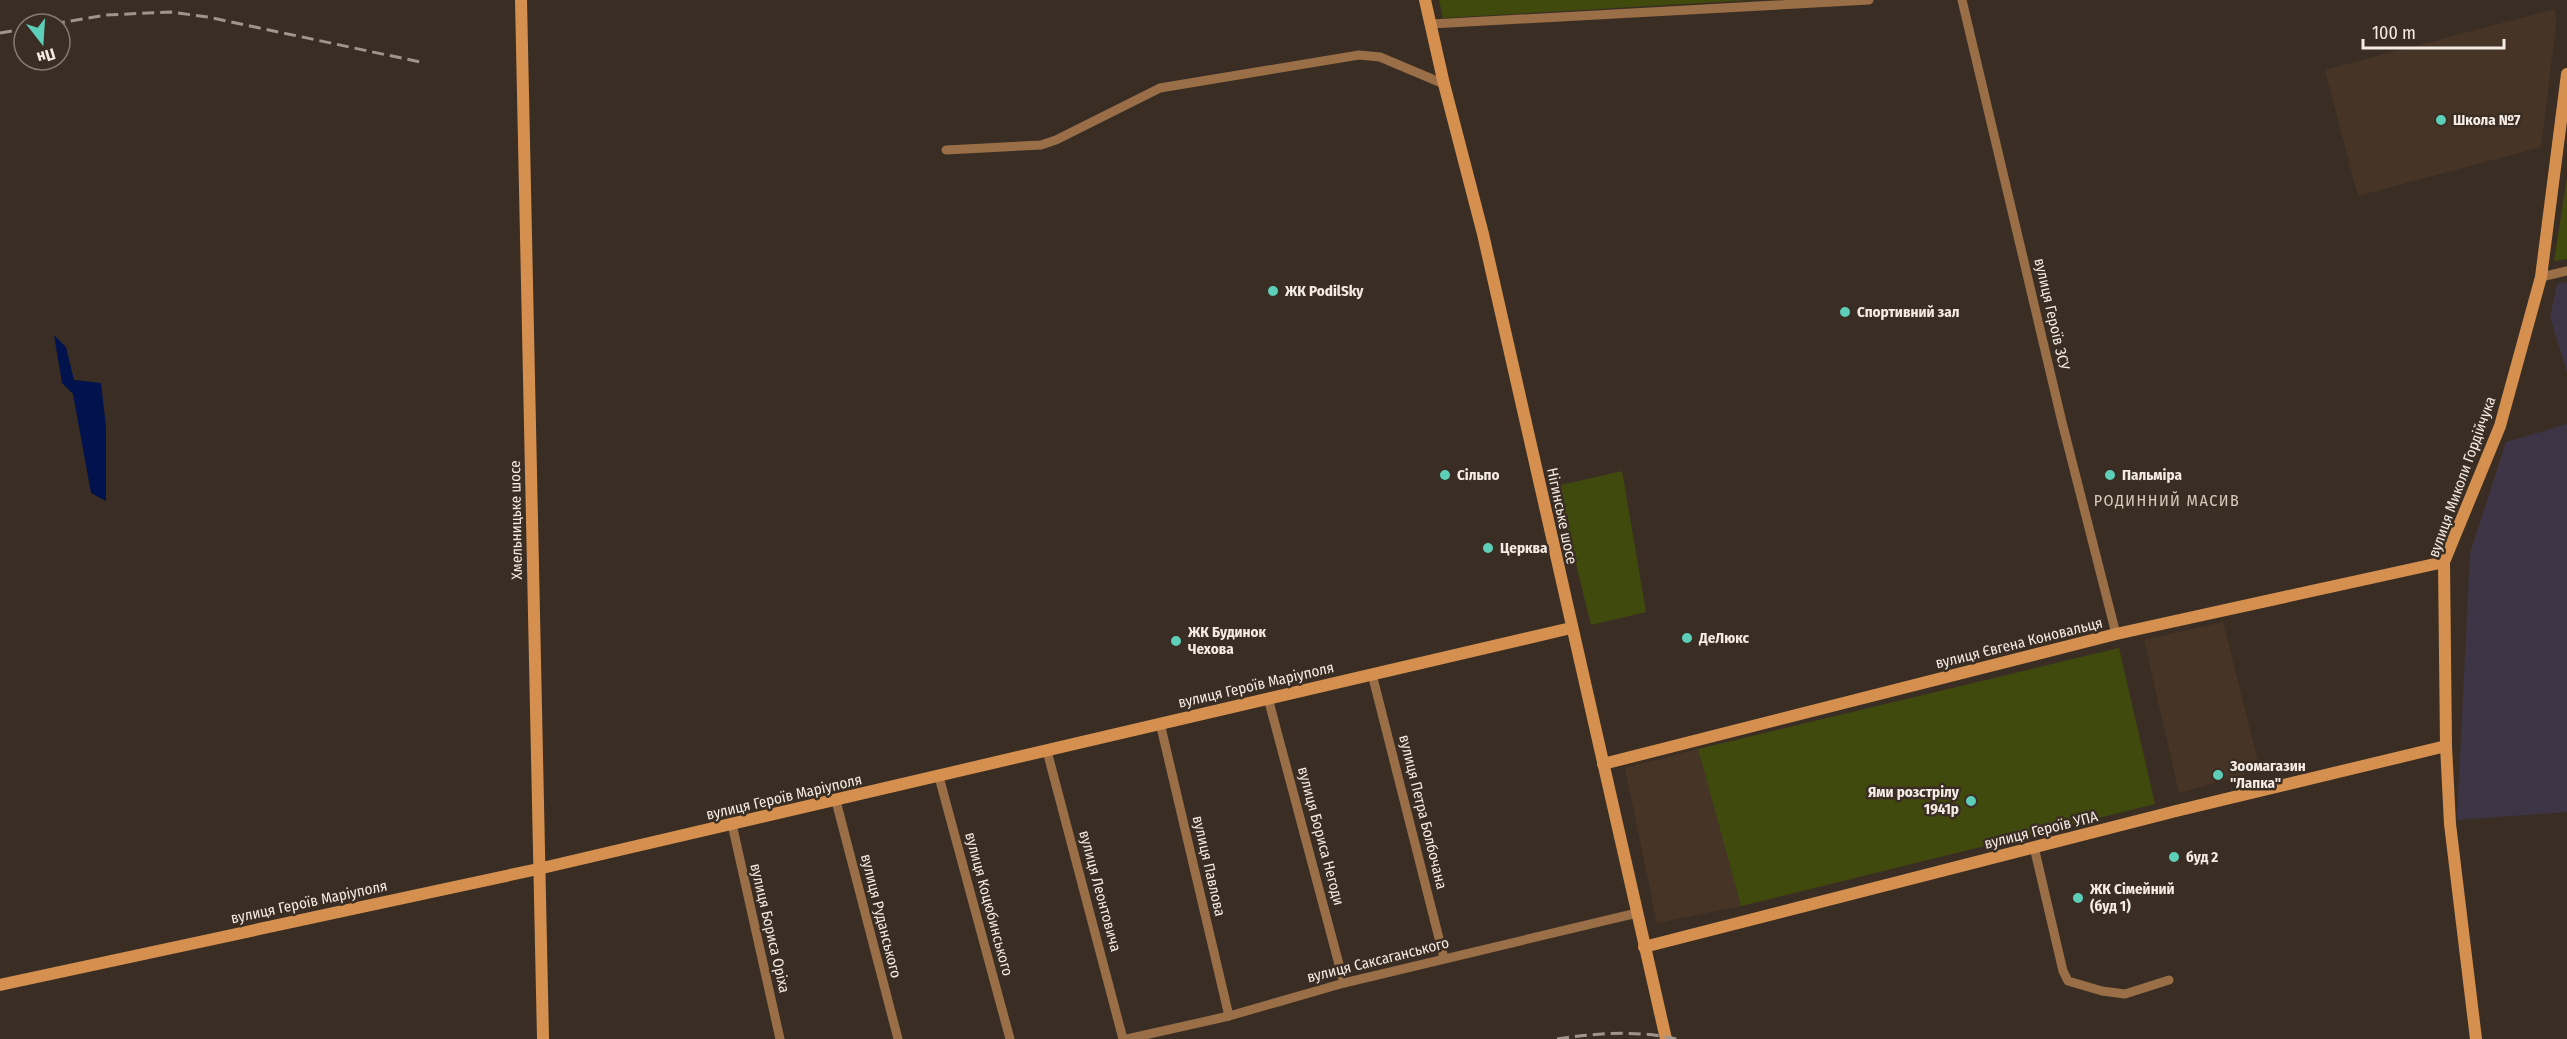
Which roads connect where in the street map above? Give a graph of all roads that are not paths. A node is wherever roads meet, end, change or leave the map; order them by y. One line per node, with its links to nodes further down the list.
1 (521, 0): 24 (street, Хмельницьке шосе)
2 (1425, 0): 5 (street, Нігинське шосе)
3 (1869, 0): 5 (street)
4 (1962, 0): 13 (street, вулиця Героїв ЗСУ)
5 (1431, 24): 7 (street, Нігинське шосе)
6 (2567, 74): 10 (street, вулиця Миколи Гордійчука)
7 (1444, 84): 8 (street); 12 (street, Нігинське шосе)
8 (946, 150)
9 (2567, 271): 10 (street)
10 (2541, 277): 11 (street, вулиця Миколи Гордійчука)
11 (2444, 562): 13 (street, вулиця Євгена Коновальця); 17 (street, вулиця Миколи Гордійчука)
12 (1571, 627): 14 (street, вулиця Героїв Маріуполя); 19 (street, Нігинське шосе)
13 (2115, 634): 19 (street, вулиця Євгена Коновальця)
14 (1372, 674): 15 (street, вулиця Героїв Маріуполя); 27 (street, вулиця Петра Болбочана)
15 (1268, 698): 16 (street, вулиця Героїв Маріуполя); 29 (street, вулиця Бориса Негоди)
16 (1160, 723): 18 (street, вулиця Героїв Маріуполя); 31 (street, вулиця Павлова)
17 (2446, 746): 23 (street, вулиця Героїв УПА); 38 (street, вулиця Миколи Гордійчука)
18 (1047, 751): 20 (street, вулиця Героїв Маріуполя); 36 (street, вулиця Леонтовича)
19 (1603, 764): 25 (street, Нігинське шосе)
20 (939, 777): 21 (street, вулиця Героїв Маріуполя); 35 (street, вулиця Коцюбинського)
21 (836, 801): 22 (street, вулиця Героїв Маріуполя); 34 (street, вулиця Руданського)
22 (732, 824): 24 (street, вулиця Героїв Маріуполя); 33 (street, вулиця Бориса Оріха)
23 (2034, 847): 26 (street, вулиця Героїв УПА); 28 (street)
24 (538, 869): 30 (street, вулиця Героїв Маріуполя); 32 (street, Хмельницьке шосе)
25 (1637, 913): 26 (street, Нігинське шосе); 27 (street, вулиця Саксаганського)
26 (1644, 947): 37 (street, Нігинське шосе)
27 (1444, 958): 29 (street, вулиця Саксаганського)
28 (2169, 980)
29 (1344, 983): 31 (street, вулиця Саксаганського)
30 (0, 985)
31 (1228, 1016): 36 (street, вулиця Саксаганського)
32 (543, 1039)
33 (780, 1039)
34 (898, 1039)
35 (1010, 1039)
36 (1125, 1039)
37 (1665, 1039)
38 (2476, 1039)

